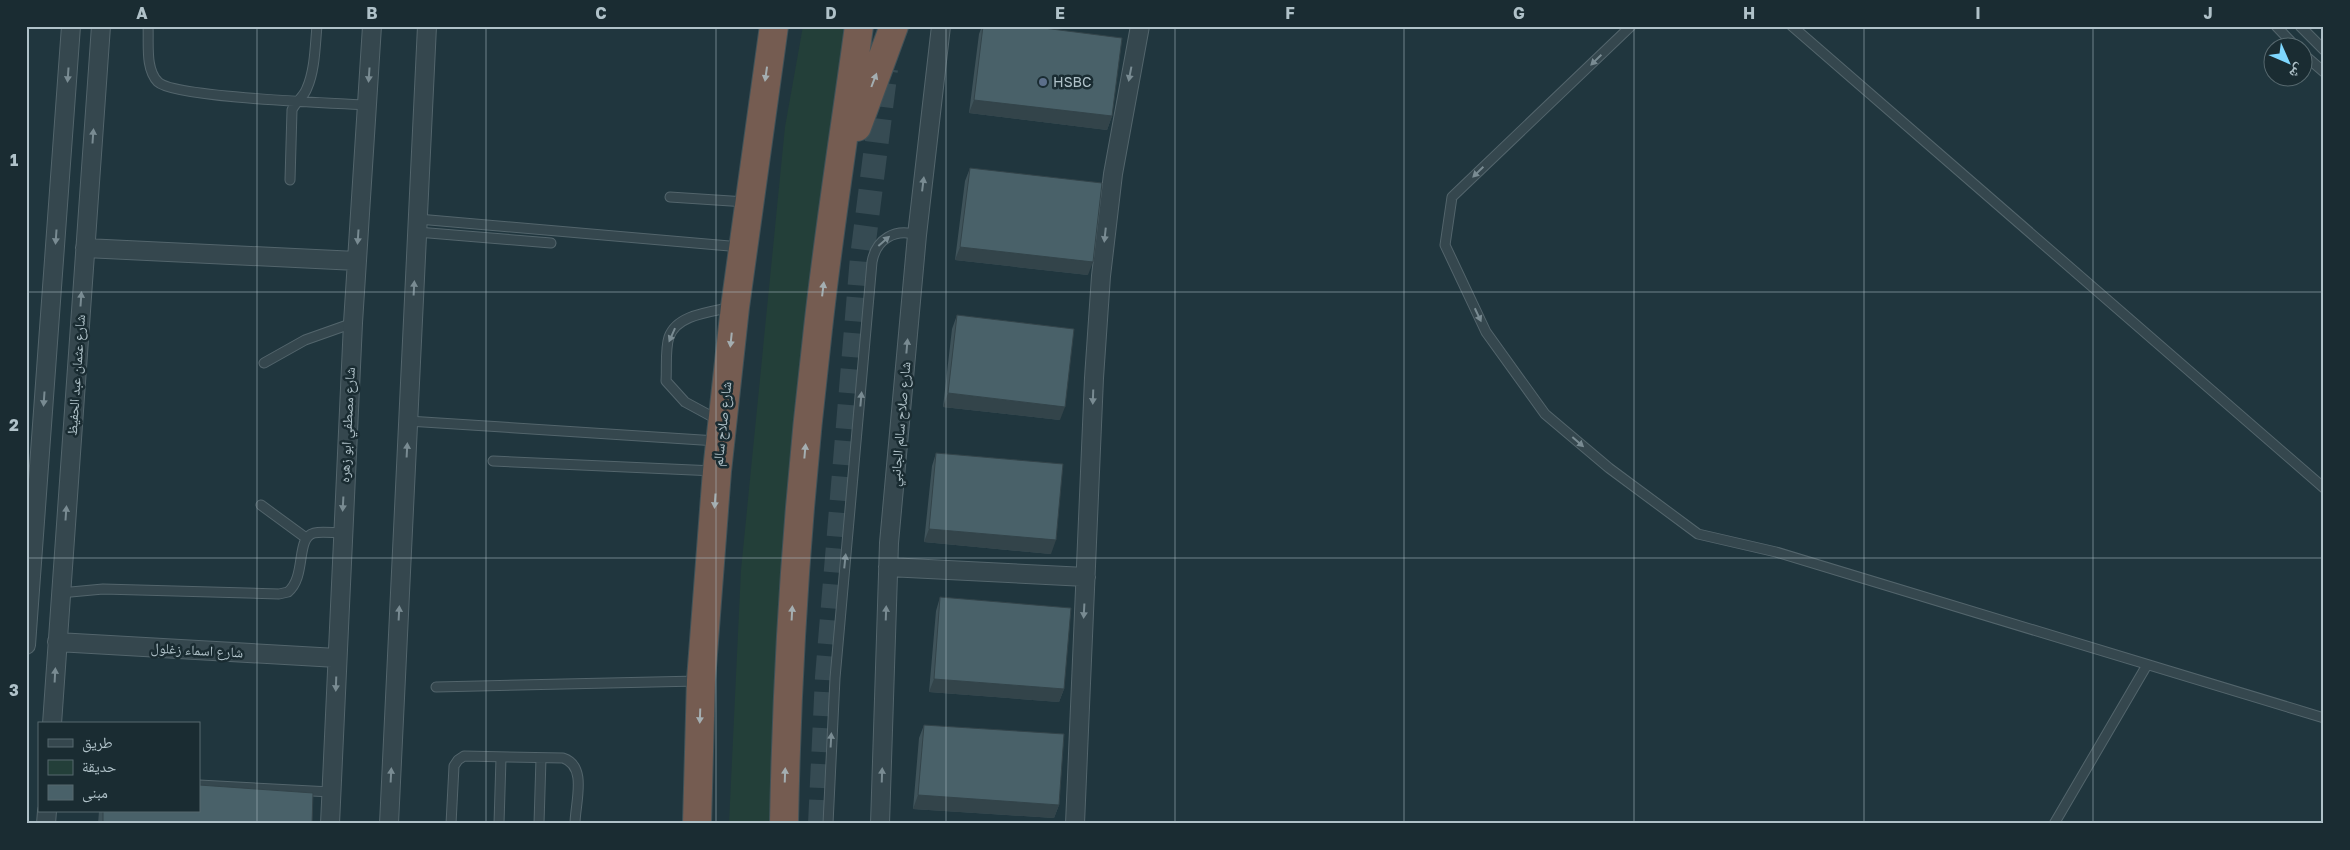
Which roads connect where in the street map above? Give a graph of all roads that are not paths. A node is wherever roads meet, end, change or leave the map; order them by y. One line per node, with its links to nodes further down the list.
1 (71, 26): 46 (street, one-way to 46)
2 (101, 26): 30 (street, شارع عثمان عبد الحفيظ, one-way to 2)
3 (148, 26): 20 (lane)
4 (317, 26): 20 (lane)
5 (372, 26): 21 (street, شارع مصطفي ابو زهره, one-way to 21)
6 (427, 26): 26 (street)
7 (774, 26): 25 (highway, شارع صلاح سالم, one-way to 25)
8 (859, 26): 22 (highway)
9 (894, 26): 22 (highway, one-way to 9)
10 (941, 26): 27 (street, شارع صلاح سالم الجانبي, one-way to 10)
11 (1140, 26): 44 (street, one-way to 44)
12 (1631, 26): 50 (lane, one-way to 50)
13 (1792, 26): 39 (lane)
14 (2276, 26): 16 (lane)
15 (2300, 26): 17 (lane)
16 (2287, 38)
17 (2324, 50)
18 (2312, 62): 19 (lane)
19 (2324, 72)
20 (296, 101): 21 (lane); 23 (lane)
21 (367, 105): 31 (street, شارع مصطفي ابو زهره, one-way to 31)
22 (839, 175): 66 (highway, one-way to 22)
23 (290, 180)
24 (670, 197): 25 (lane)
25 (749, 202): 29 (highway, شارع صلاح سالم)
26 (417, 225): 28 (lane); 29 (lane); 35 (street, one-way to 26)
27 (917, 235): 43 (street, شارع صلاح سالم الجانبي, one-way to 27); 67 (lane, one-way to 27)
28 (551, 243)
29 (743, 247): 32 (highway, شارع صلاح سالم)
30 (85, 248): 31 (street); 45 (street, شارع عثمان عبد الحفيظ, one-way to 30)
31 (356, 261): 33 (street, شارع مصطفي ابو زهره)
32 (735, 307): 36 (highway, شارع صلاح سالم, one-way to 36); 36 (lane, one-way to 36)
33 (353, 323): 34 (lane); 41 (street, شارع مصطفي ابو زهره, one-way to 41)
34 (264, 363)
35 (408, 421): 36 (lane); 60 (street, one-way to 35)
36 (721, 431): 38 (highway, شارع صلاح سالم)
37 (493, 461): 38 (lane)
38 (717, 471): 51 (highway, شارع صلاح سالم, one-way to 51)
39 (2324, 488)
40 (261, 505): 42 (lane)
41 (342, 533): 42 (lane); 49 (street, شارع مصطفي ابو زهره)
42 (306, 538): 45 (lane)
43 (888, 567): 44 (street); 68 (street, شارع صلاح سالم الجانبي, one-way to 43)
44 (1086, 577): 69 (street, one-way to 69)
45 (60, 593): 47 (street, شارع عثمان عبد الحفيظ)
46 (26, 641): 48 (street)
47 (57, 642): 49 (street, شارع اسماء زغلول); 54 (street, شارع عثمان عبد الحفيظ, one-way to 47)
48 (26, 645)
49 (337, 658): 58 (street, شارع مصطفي ابو زهره, one-way to 58)
50 (2147, 664): 53 (lane); 70 (lane)
51 (702, 680): 52 (lane); 65 (highway, شارع صلاح سالم, one-way to 65)
52 (436, 687)
53 (2324, 718)
54 (52, 722)
55 (501, 758): 56 (lane); 61 (lane); 62 (lane)
56 (541, 758): 63 (lane); 64 (lane)
57 (200, 785): 58 (lane)
58 (331, 792): 59 (street, شارع مصطفي ابو زهره)
59 (330, 824)
60 (389, 824)
61 (451, 824)
62 (499, 824)
63 (539, 824)
64 (576, 824)
65 (697, 824)
66 (784, 824)
67 (828, 824)
68 (880, 824)
69 (1075, 824)
70 (2054, 824)

